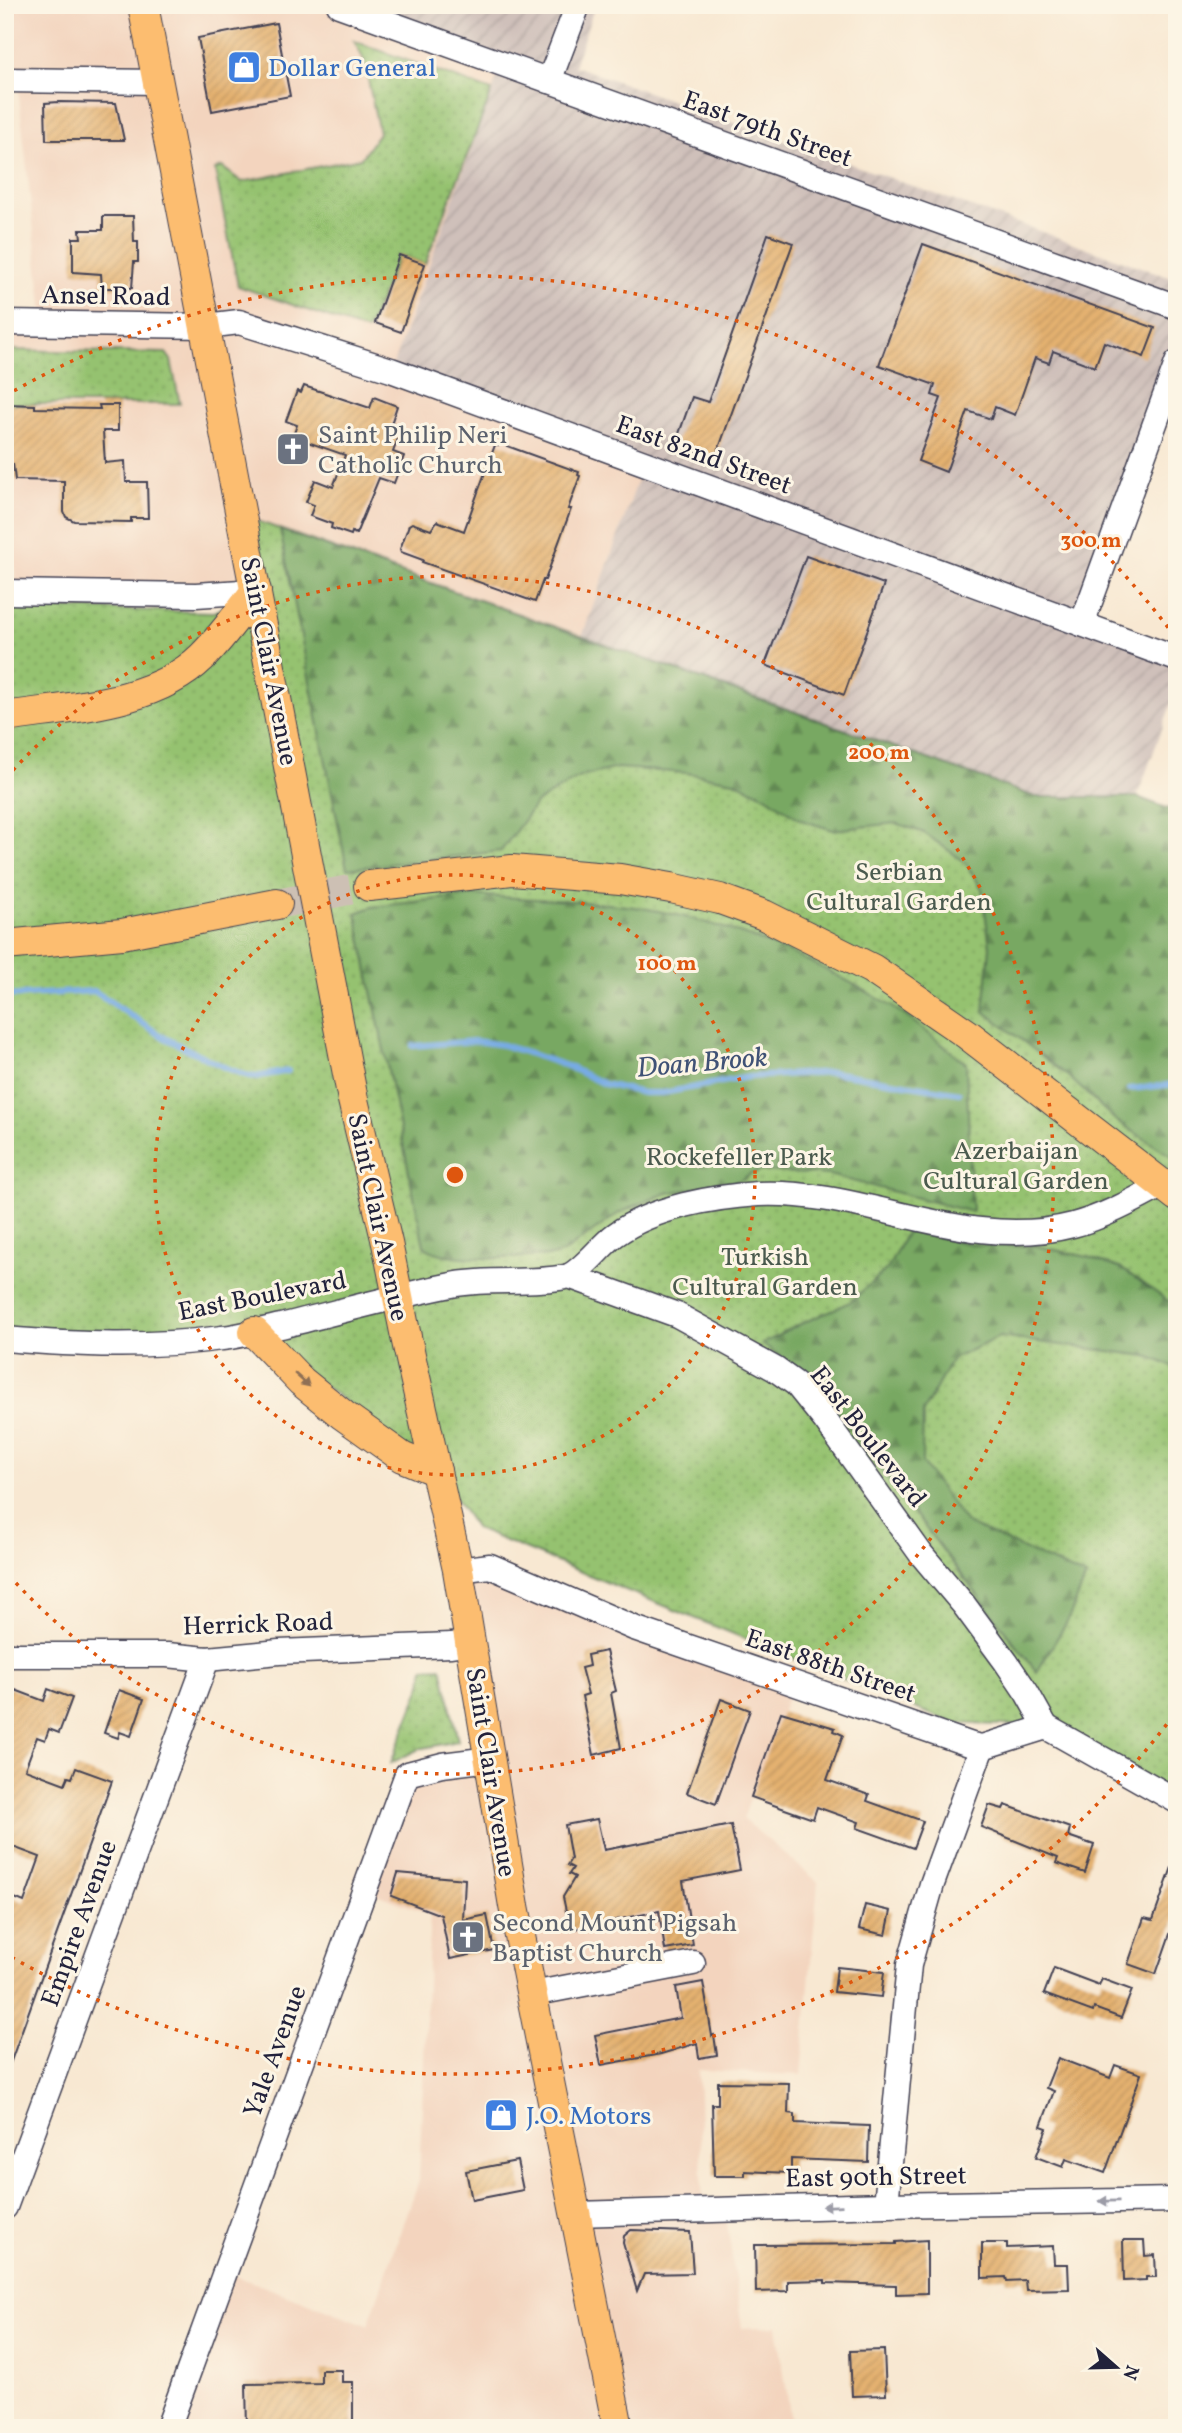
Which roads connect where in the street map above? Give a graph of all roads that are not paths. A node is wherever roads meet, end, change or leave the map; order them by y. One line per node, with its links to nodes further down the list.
1 (144, 5): 6 (main road, Saint Clair Avenue)
2 (339, 5): 5 (street, East 79th Street)
3 (578, 5): 5 (street)
4 (5, 80): 6 (street)
5 (549, 81): 7 (street, East 79th Street)
6 (158, 82): 9 (main road, Saint Clair Avenue)
7 (1177, 307)
8 (5, 323): 9 (street, Ansel Road)
9 (206, 326): 11 (main road, Saint Clair Avenue); 13 (street, East 82nd Street)
10 (1177, 363): 13 (street)
11 (256, 591): 12 (street); 15 (main road); 21 (main road, Saint Clair Avenue)
12 (5, 592)
13 (1082, 624): 14 (street, East 82nd Street)
14 (1177, 659)
15 (5, 717)
16 (369, 886): 19 (main road)
17 (277, 904): 18 (main road)
18 (5, 944)
19 (1169, 1191): 20 (street)
20 (569, 1276): 21 (street, East Boulevard); 29 (street, East Boulevard)
21 (399, 1298): 22 (street, East Boulevard); 24 (main road, Saint Clair Avenue)
22 (254, 1332): 23 (street, East Boulevard); 24 (main road, one-way to 24)
23 (5, 1339)
24 (436, 1471): 25 (main road, Saint Clair Avenue)
25 (458, 1570): 26 (main road, Saint Clair Avenue); 30 (street, East 88th Street)
26 (470, 1642): 28 (street, Herrick Road); 31 (main road, Saint Clair Avenue)
27 (5, 1655): 28 (street, Herrick Road)
28 (206, 1660): 37 (street, Empire Avenue)
29 (1046, 1727): 30 (street); 32 (street)
30 (982, 1747): 36 (street)
31 (490, 1759): 34 (main road, Saint Clair Avenue); 39 (street, Yale Avenue)
32 (1177, 1801)
33 (693, 1964): 34 (street)
34 (532, 1994): 38 (main road, Saint Clair Avenue)
35 (1177, 2200): 36 (street, East 90th Street, one-way to 36)
36 (886, 2205): 38 (street, East 90th Street, one-way to 38)
37 (5, 2207)
38 (576, 2214): 40 (main road, Saint Clair Avenue)
39 (169, 2428)
40 (618, 2428)

